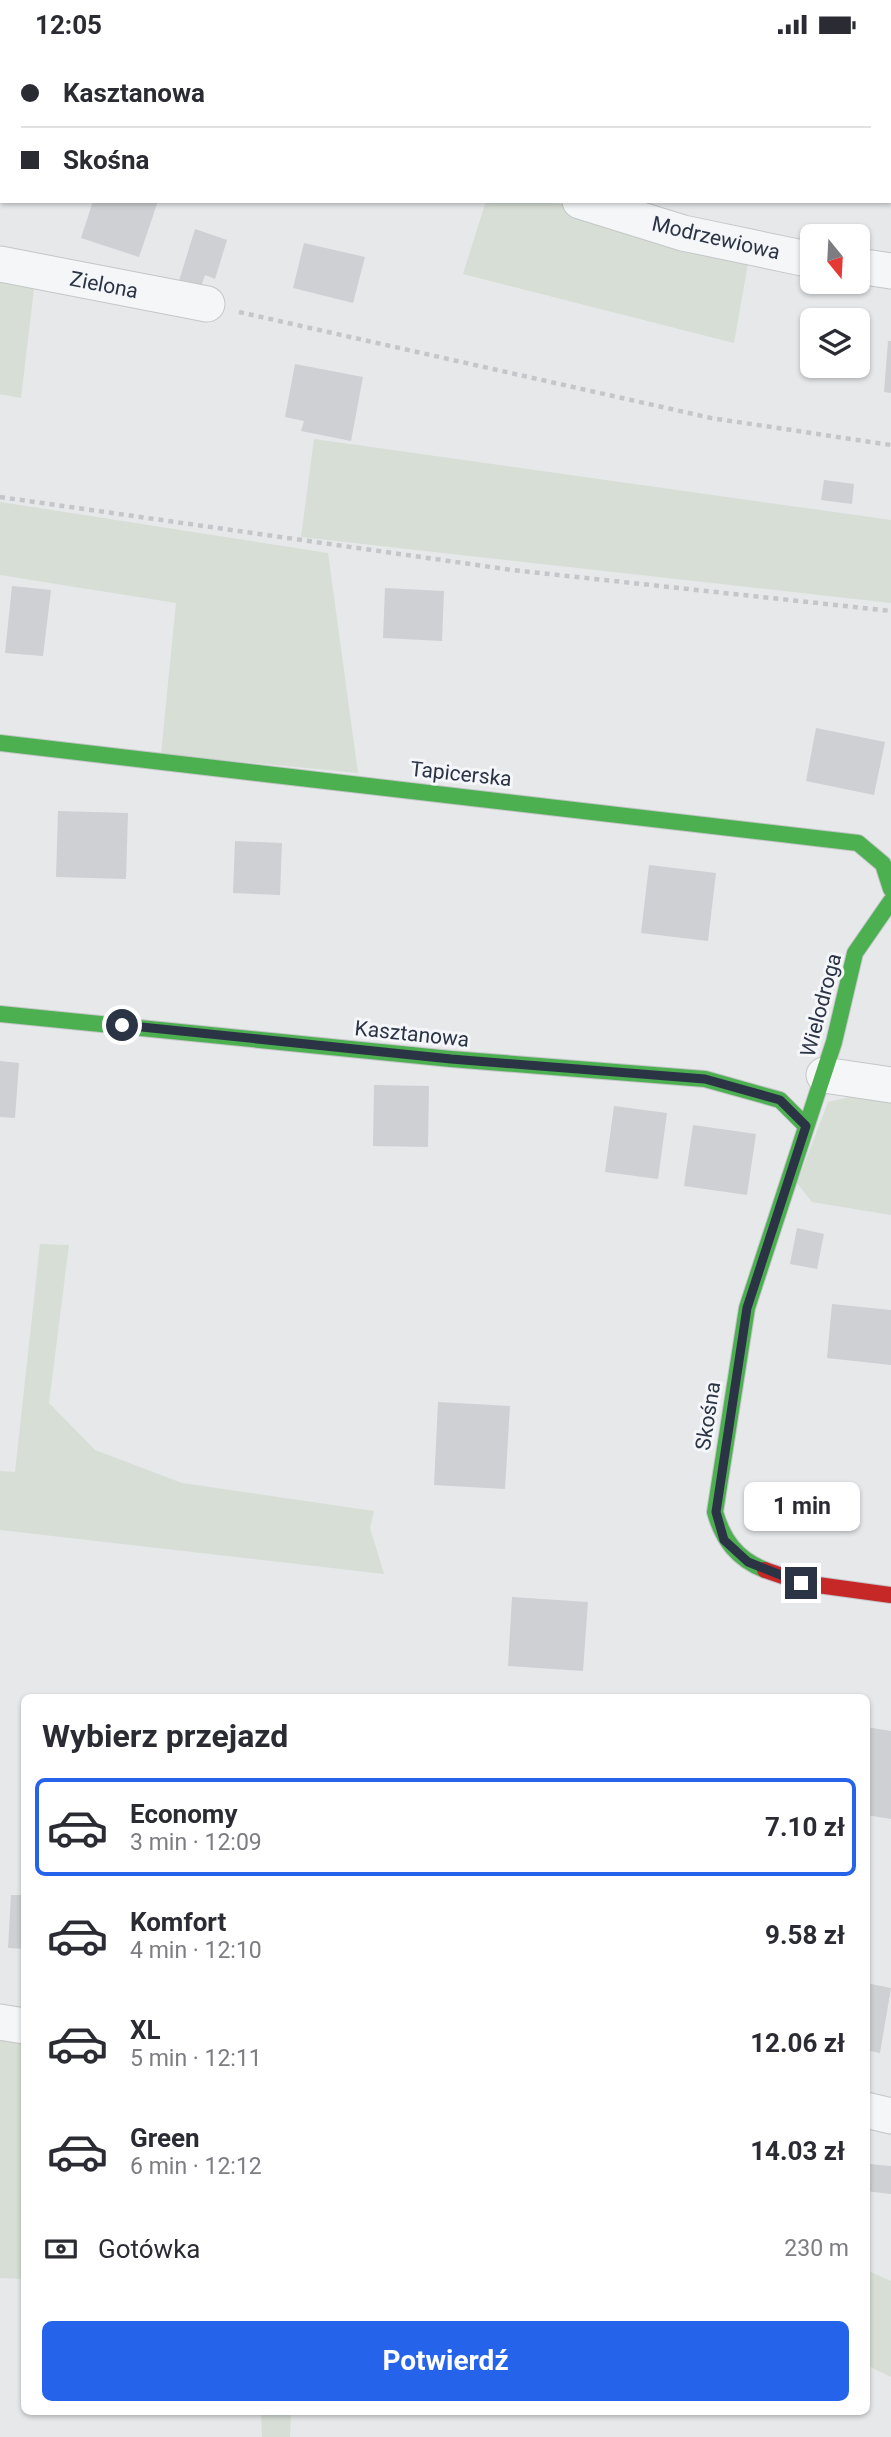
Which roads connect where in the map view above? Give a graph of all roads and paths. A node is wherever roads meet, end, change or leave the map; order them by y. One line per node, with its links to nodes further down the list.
1 (586, 203): 2 (street, Modrzewiowa)
2 (800, 257)
3 (0, 264): 6 (street, Zielona)
4 (870, 268): 5 (street)
5 (891, 271)
6 (207, 305): 7 (path)
7 (891, 445)
8 (0, 497): 9 (path)
9 (891, 611)
10 (0, 743): 11 (street, Tapicerska)
11 (891, 889)
12 (891, 901): 14 (street, Wielodroga)
13 (0, 1014): 16 (street, Kasztanowa)
14 (824, 1075): 15 (street); 16 (street, Wielodroga)
15 (891, 1085)
16 (806, 1126): 17 (street, Skośna)
17 (891, 1595)
18 (0, 2022): 19 (street)
19 (21, 2026)
20 (870, 2111): 21 (street)
21 (891, 2116)

